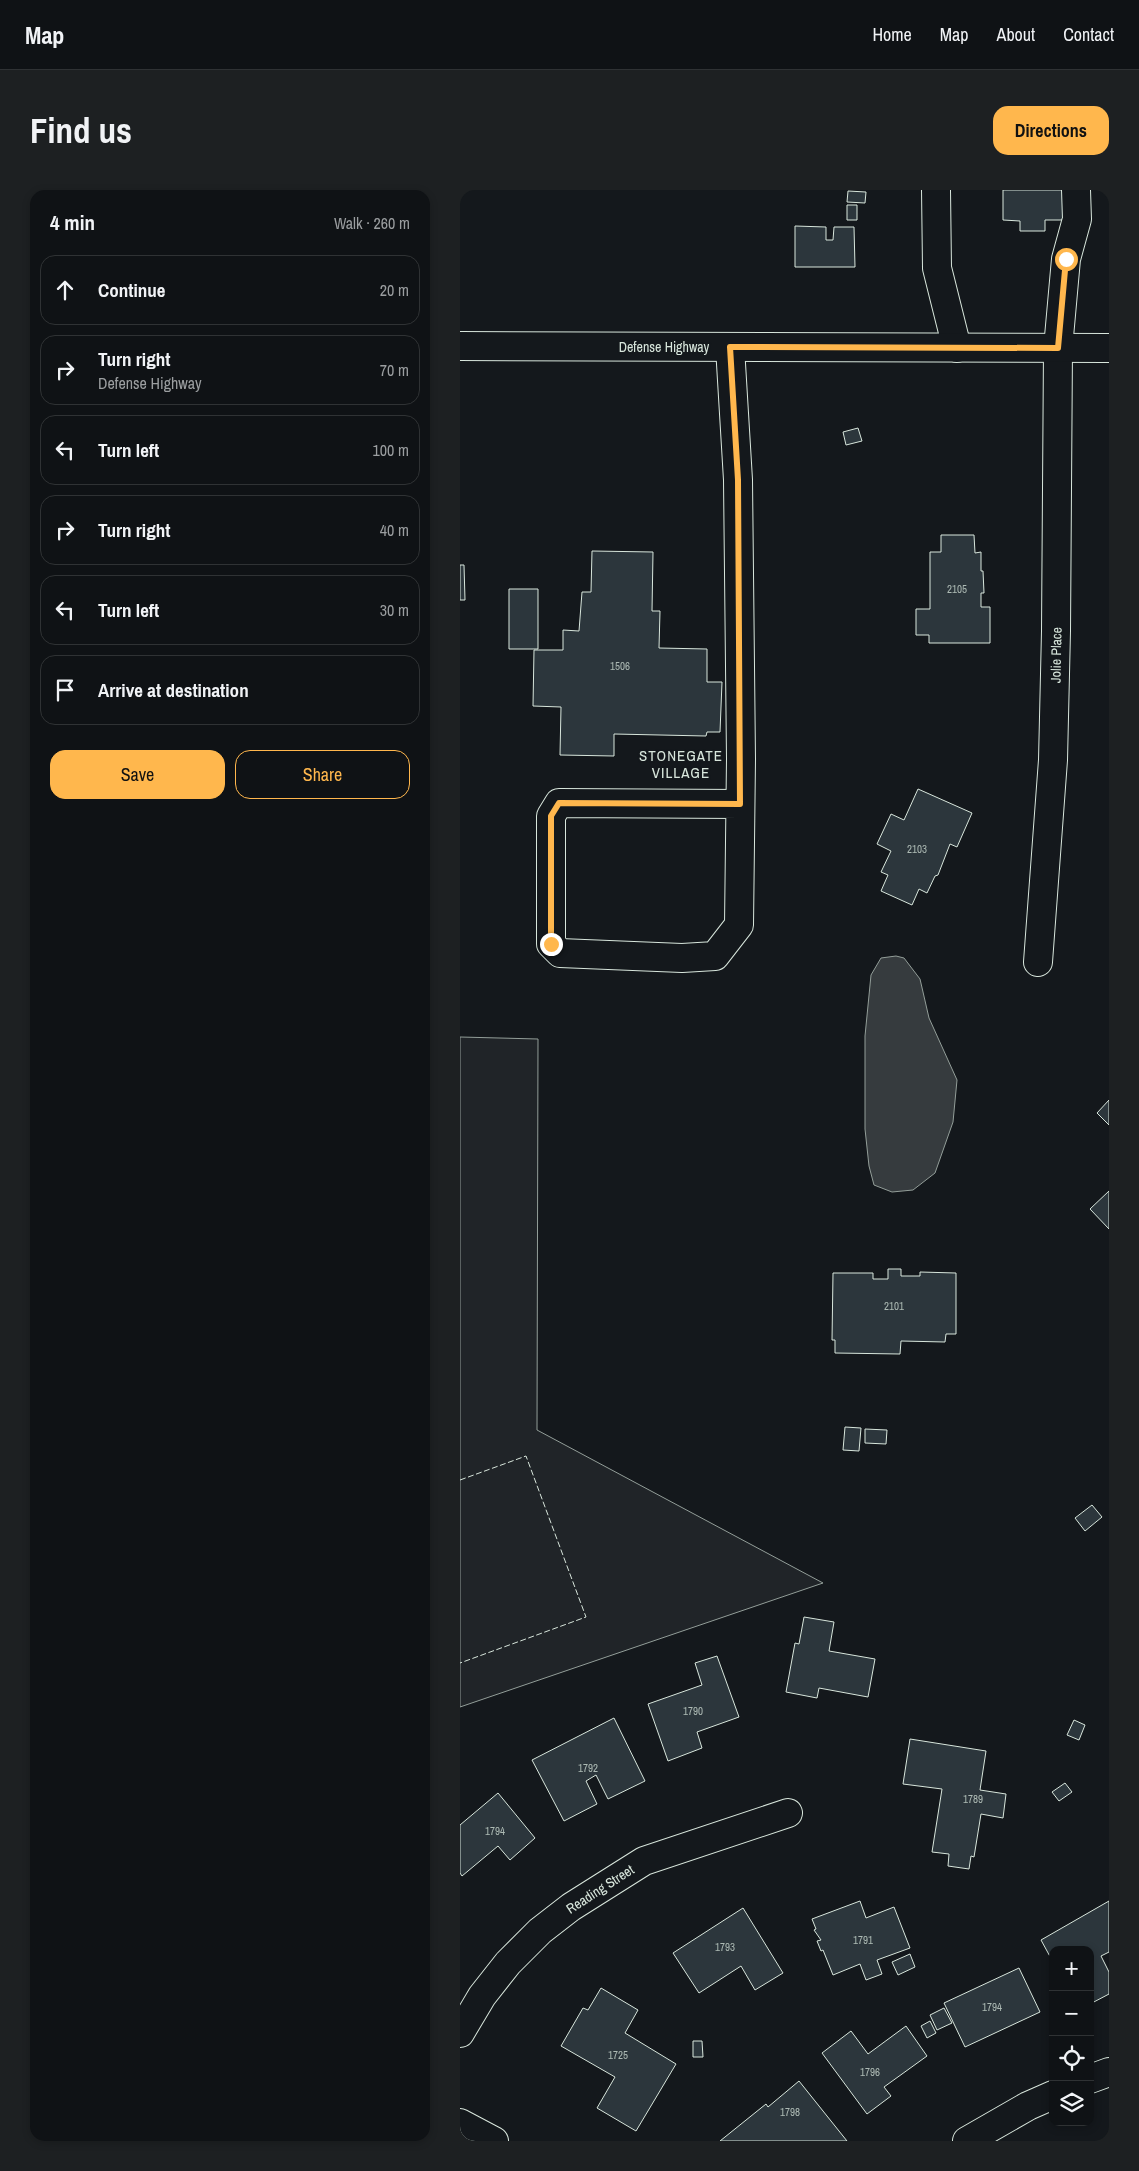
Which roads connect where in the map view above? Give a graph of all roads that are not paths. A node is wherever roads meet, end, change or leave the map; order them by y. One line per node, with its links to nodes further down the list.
1 (936, 190): 5 (street)
2 (1076, 190): 6 (street, Jolie Place)
3 (460, 346): 4 (street, Defense Highway)
4 (730, 347): 5 (street, Defense Highway); 8 (street)
5 (956, 348): 6 (street, Defense Highway)
6 (1058, 348): 7 (street, Defense Highway); 9 (street, Jolie Place)
7 (1109, 348)
8 (740, 804): 8 (street)
9 (1038, 962)
10 (788, 1813): 11 (street, Reading Street)
11 (460, 2033)
12 (1109, 2072): 13 (street)
13 (1094, 2078)
14 (1049, 2097): 17 (street)
15 (460, 2123): 16 (street)
16 (494, 2141)
17 (967, 2141)

